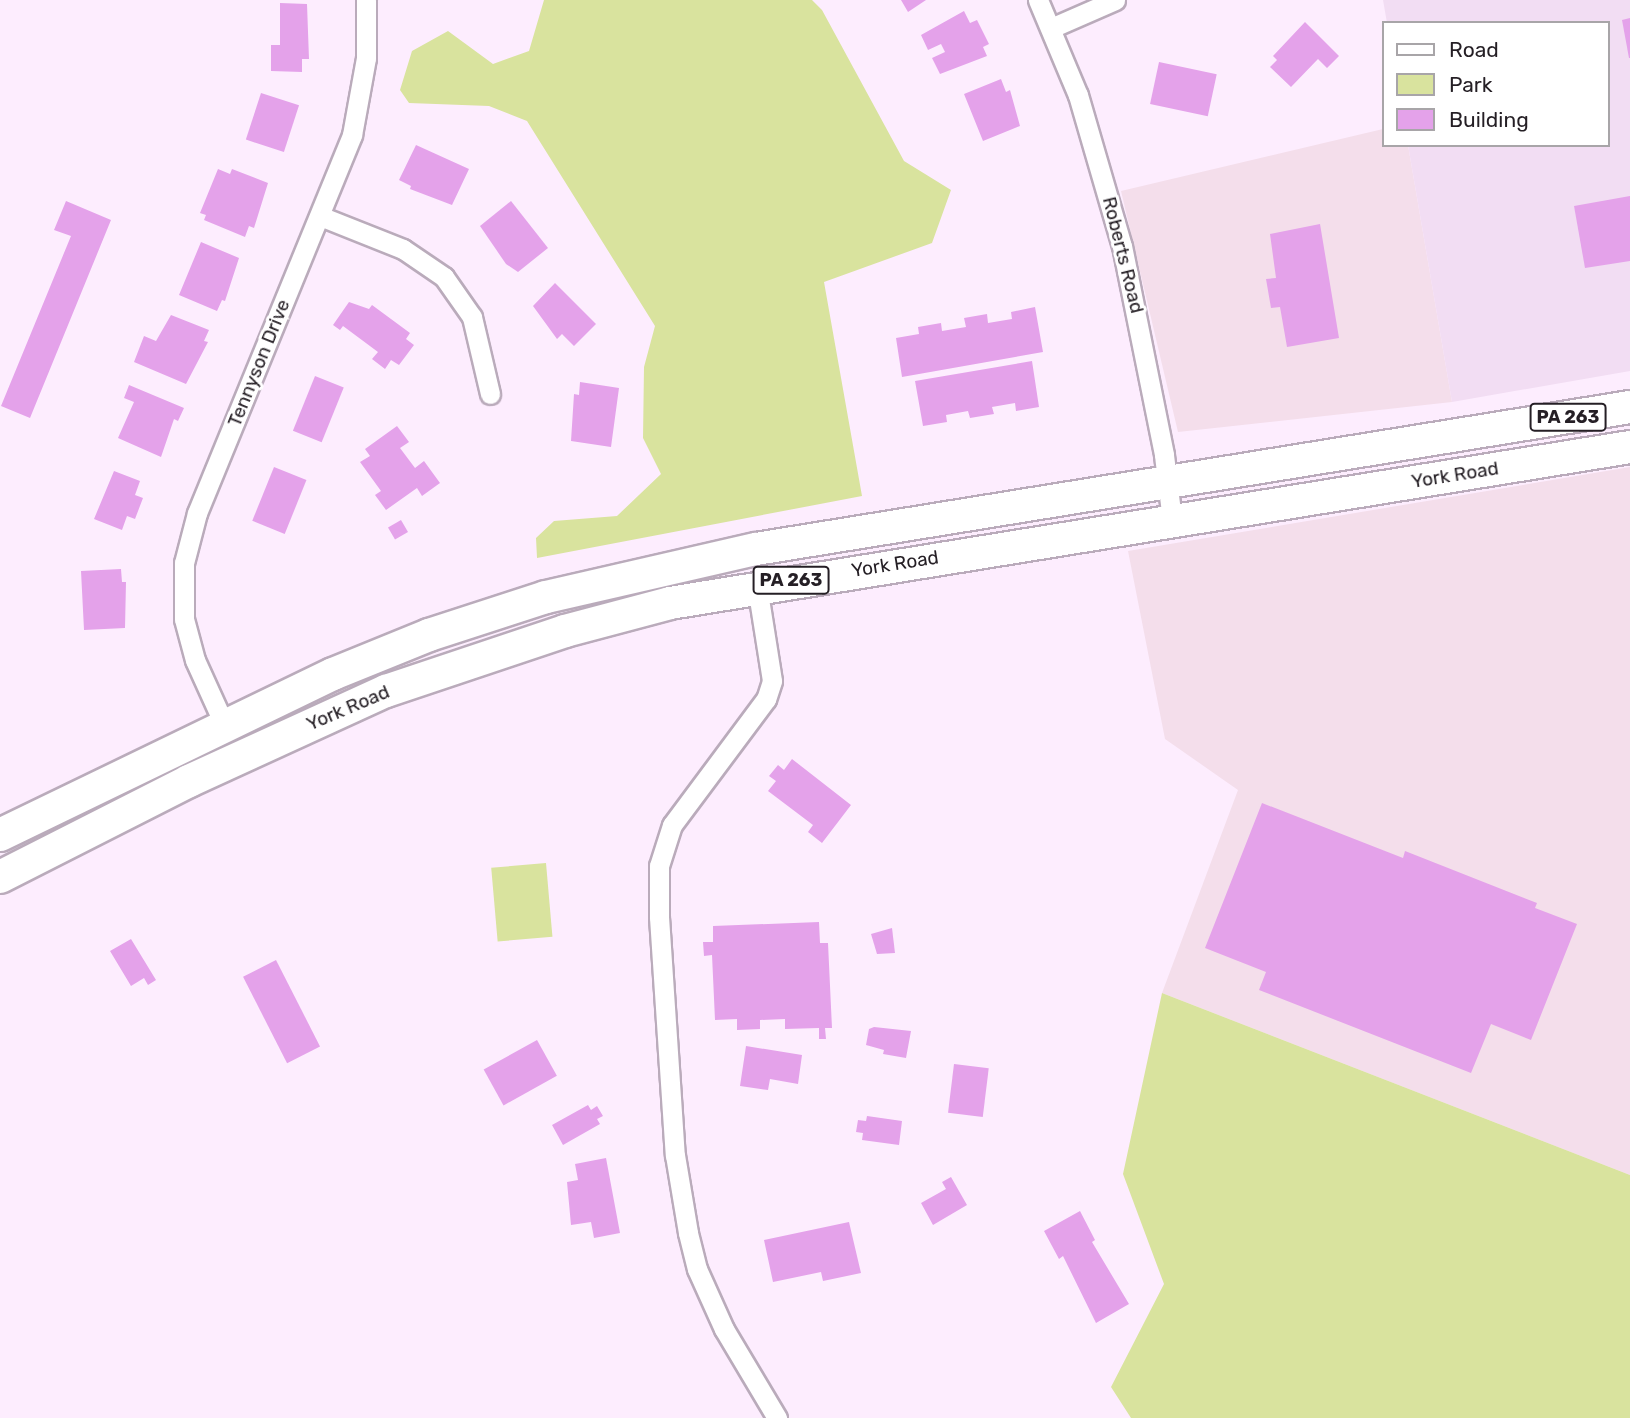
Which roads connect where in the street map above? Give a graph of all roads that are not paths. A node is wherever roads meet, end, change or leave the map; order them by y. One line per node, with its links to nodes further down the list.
1 (366, 0): 5 (street, Tennyson Drive)
2 (1038, 0): 4 (street, Roberts Road)
3 (1115, 0): 4 (street)
4 (1051, 28): 9 (street, Roberts Road)
5 (320, 216): 6 (street); 12 (street, Tennyson Drive)
6 (490, 394)
7 (1630, 407): 9 (highway, York Road / PA 263)
8 (1630, 447): 10 (highway, York Road / PA 263)
9 (1168, 482): 10 (street, Roberts Road); 12 (highway, York Road / PA 263)
10 (1172, 520): 11 (highway, York Road / PA 263)
11 (757, 586): 14 (highway, York Road / PA 263); 15 (street)
12 (223, 724): 13 (highway, York Road / PA 263)
13 (0, 835)
14 (0, 877)
15 (777, 1418)

